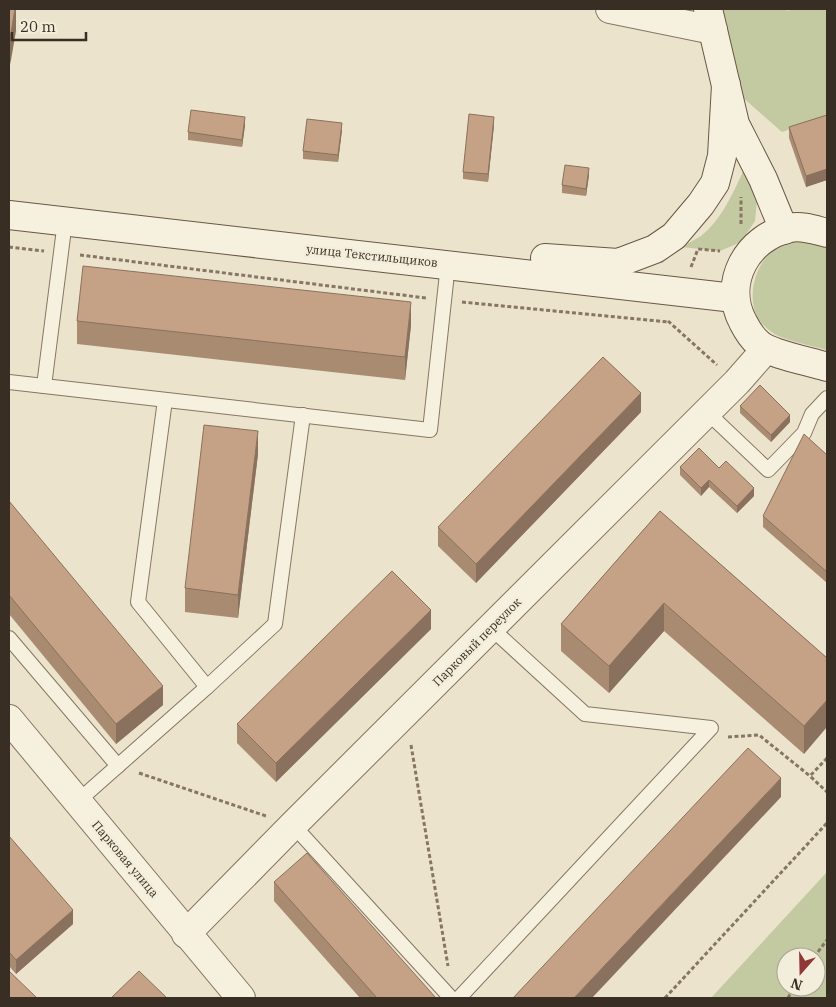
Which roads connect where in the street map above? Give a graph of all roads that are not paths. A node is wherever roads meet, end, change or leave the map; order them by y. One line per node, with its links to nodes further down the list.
1 (610, 9): 2 (main road)
2 (710, 19): 3 (main road)
3 (726, 85): 6 (main road); 9 (main road)
4 (9, 215): 5 (main road, улица Текстильщиков)
5 (65, 221): 8 (main road, улица Текстильщиков); 14 (lane)
6 (784, 230): 7 (main road); 10 (main road)
7 (827, 233)
8 (448, 264): 9 (main road, улица Текстильщиков); 18 (lane)
9 (491, 270): 10 (main road, улица Текстильщиков)
10 (734, 298): 11 (main road)
11 (766, 349): 12 (main road); 17 (main road, Парковый переулок)
12 (827, 367)
13 (9, 382): 14 (lane)
14 (44, 386): 16 (lane)
15 (827, 398): 17 (lane)
16 (165, 400): 18 (lane); 21 (lane)
17 (707, 412): 19 (main road, Парковый переулок)
18 (302, 415): 21 (lane)
19 (491, 628): 25 (main road, Парковый переулок); 29 (lane)
20 (9, 638): 23 (lane)
21 (206, 687): 23 (lane)
22 (9, 719): 24 (main road, Парковая улица)
23 (118, 766): 24 (lane)
24 (77, 802): 26 (main road, Парковая улица)
25 (293, 825): 26 (main road, Парковый переулок); 28 (lane)
26 (186, 934): 27 (main road, Парковая улица)
27 (241, 998)
28 (451, 998)
29 (459, 998)

